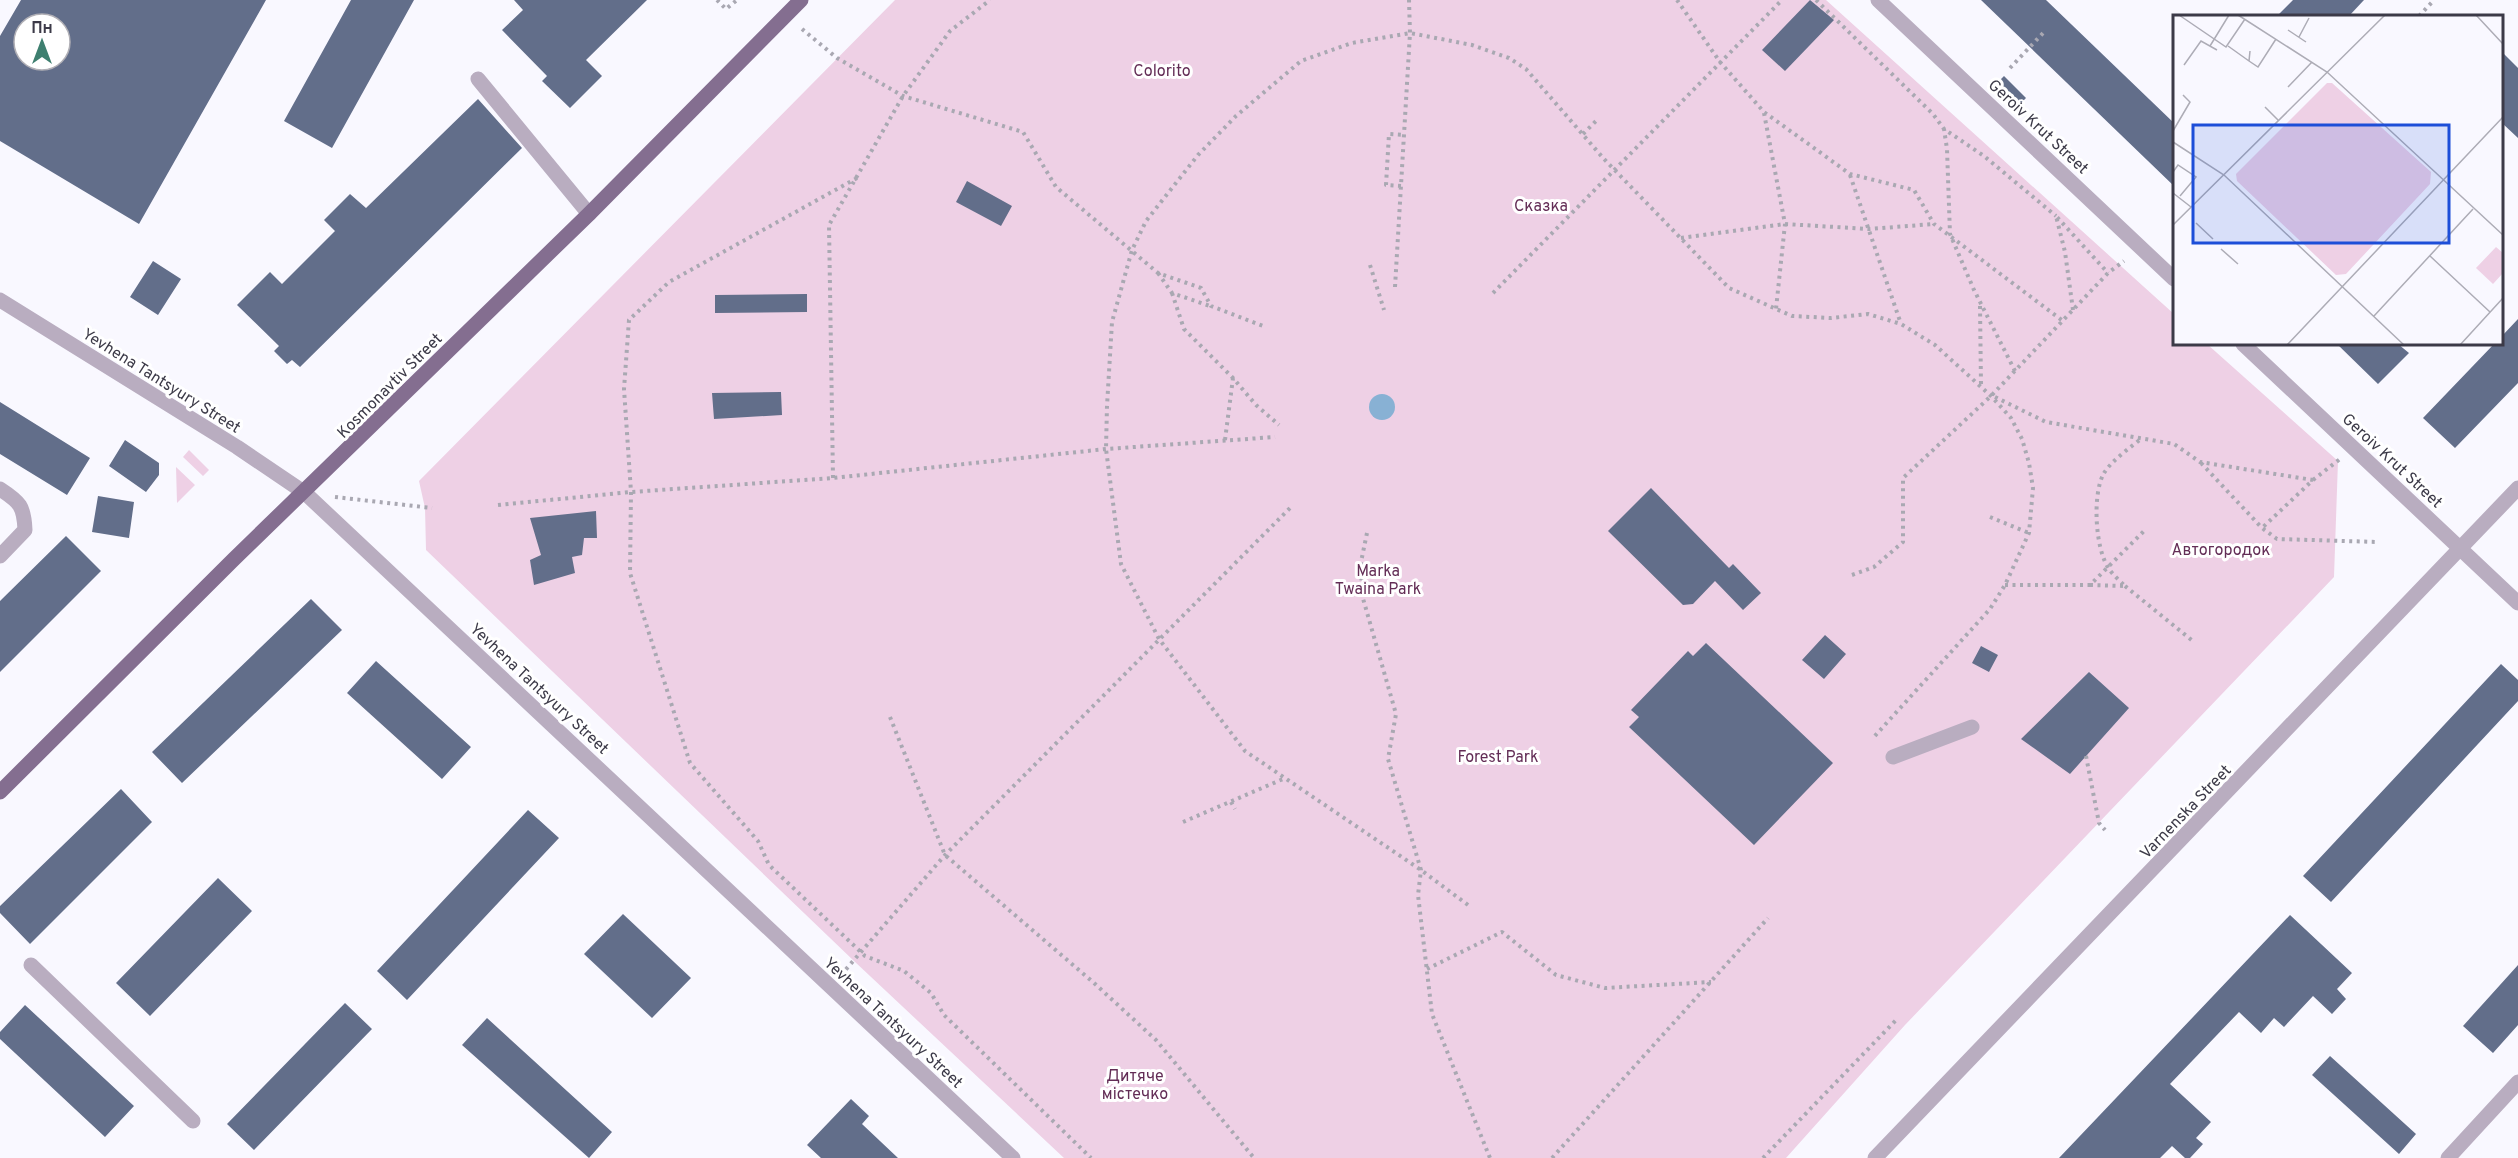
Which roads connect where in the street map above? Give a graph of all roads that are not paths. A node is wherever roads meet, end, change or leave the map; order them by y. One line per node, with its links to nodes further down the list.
1 (801, 0): 4 (main road, Kosmonavtiv Street)
2 (1878, 0): 5 (street, Geroiv Krut Street)
3 (478, 79): 4 (street)
4 (589, 214): 10 (main road, Kosmonavtiv Street)
5 (2173, 277)
6 (0, 300): 10 (street, Yevhena Tantsyury Street)
7 (2244, 345): 11 (street, Geroiv Krut Street)
8 (2518, 488): 11 (street, Varnenska Street)
9 (0, 489): 12 (street)
10 (305, 493): 16 (main road, Kosmonavtiv Street); 20 (street, Yevhena Tantsyury Street)
11 (2462, 548): 13 (street, Geroiv Krut Street); 21 (street, Varnenska Street)
12 (0, 556)
13 (2518, 603)
14 (1972, 726): 15 (street)
15 (1893, 756)
16 (0, 792)
17 (31, 965): 19 (street)
18 (2518, 1082): 22 (street)
19 (193, 1121)
20 (1013, 1158)
21 (1875, 1158)
22 (2448, 1158)

